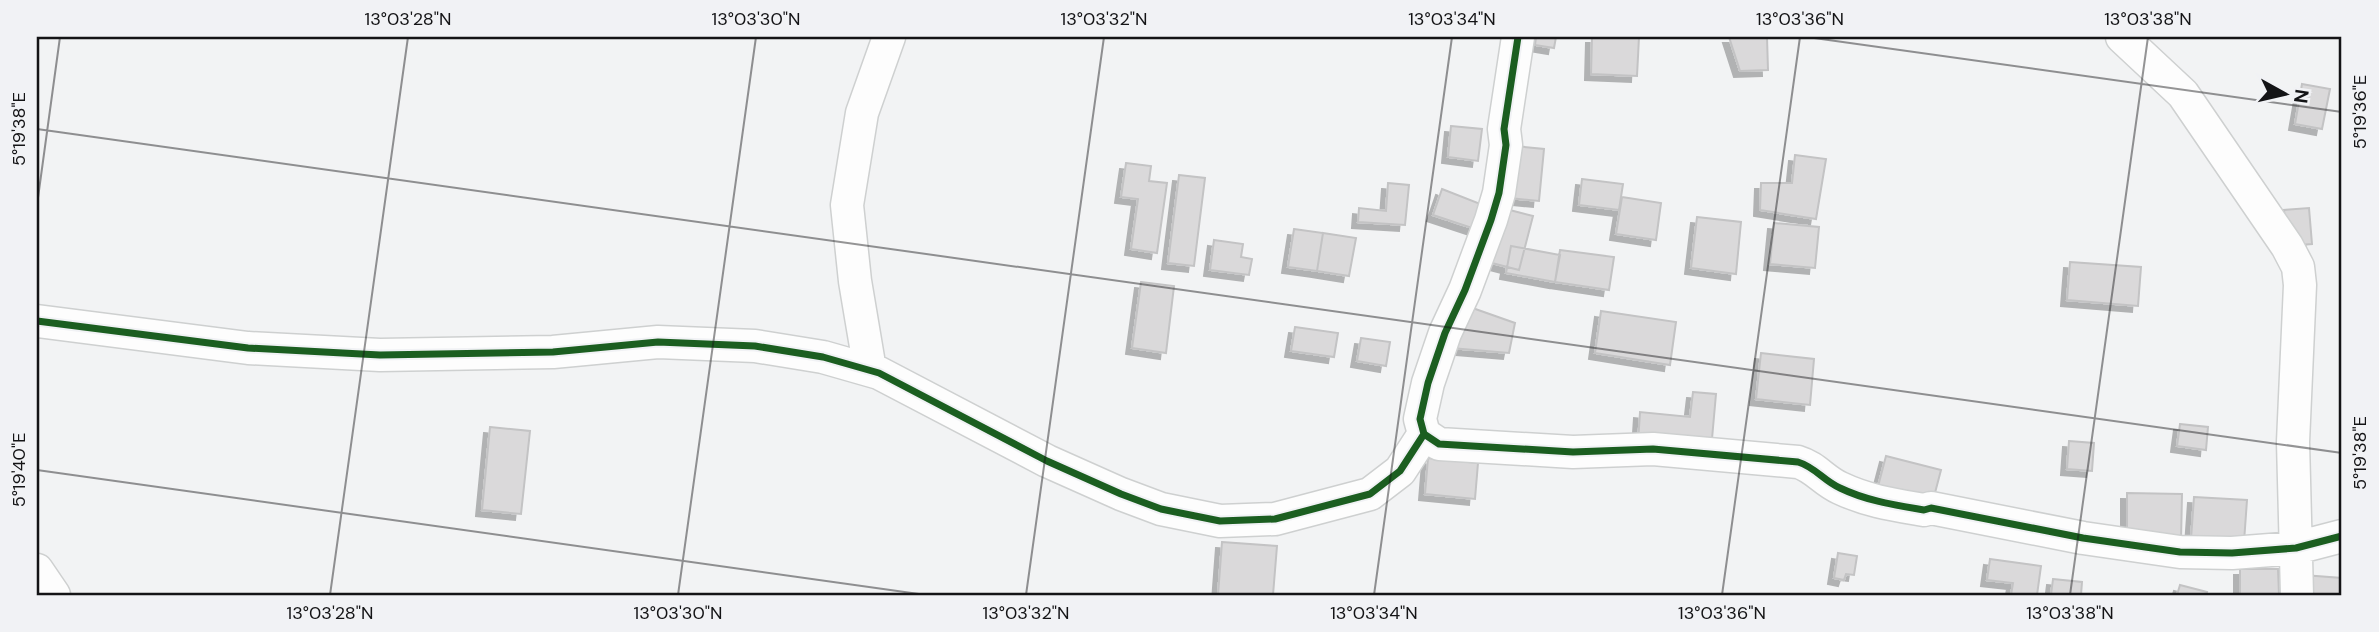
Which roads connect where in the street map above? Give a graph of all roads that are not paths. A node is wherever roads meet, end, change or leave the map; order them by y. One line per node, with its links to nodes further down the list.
1 (889, 37): 5 (street)
2 (1518, 37): 6 (street)
3 (2122, 37): 8 (street)
4 (37, 321): 5 (street)
5 (870, 370): 6 (street)
6 (1424, 435): 8 (street)
7 (2342, 536): 8 (street)
8 (2296, 548): 11 (street)
9 (37, 570): 10 (street)
10 (54, 595)
11 (2297, 595)

